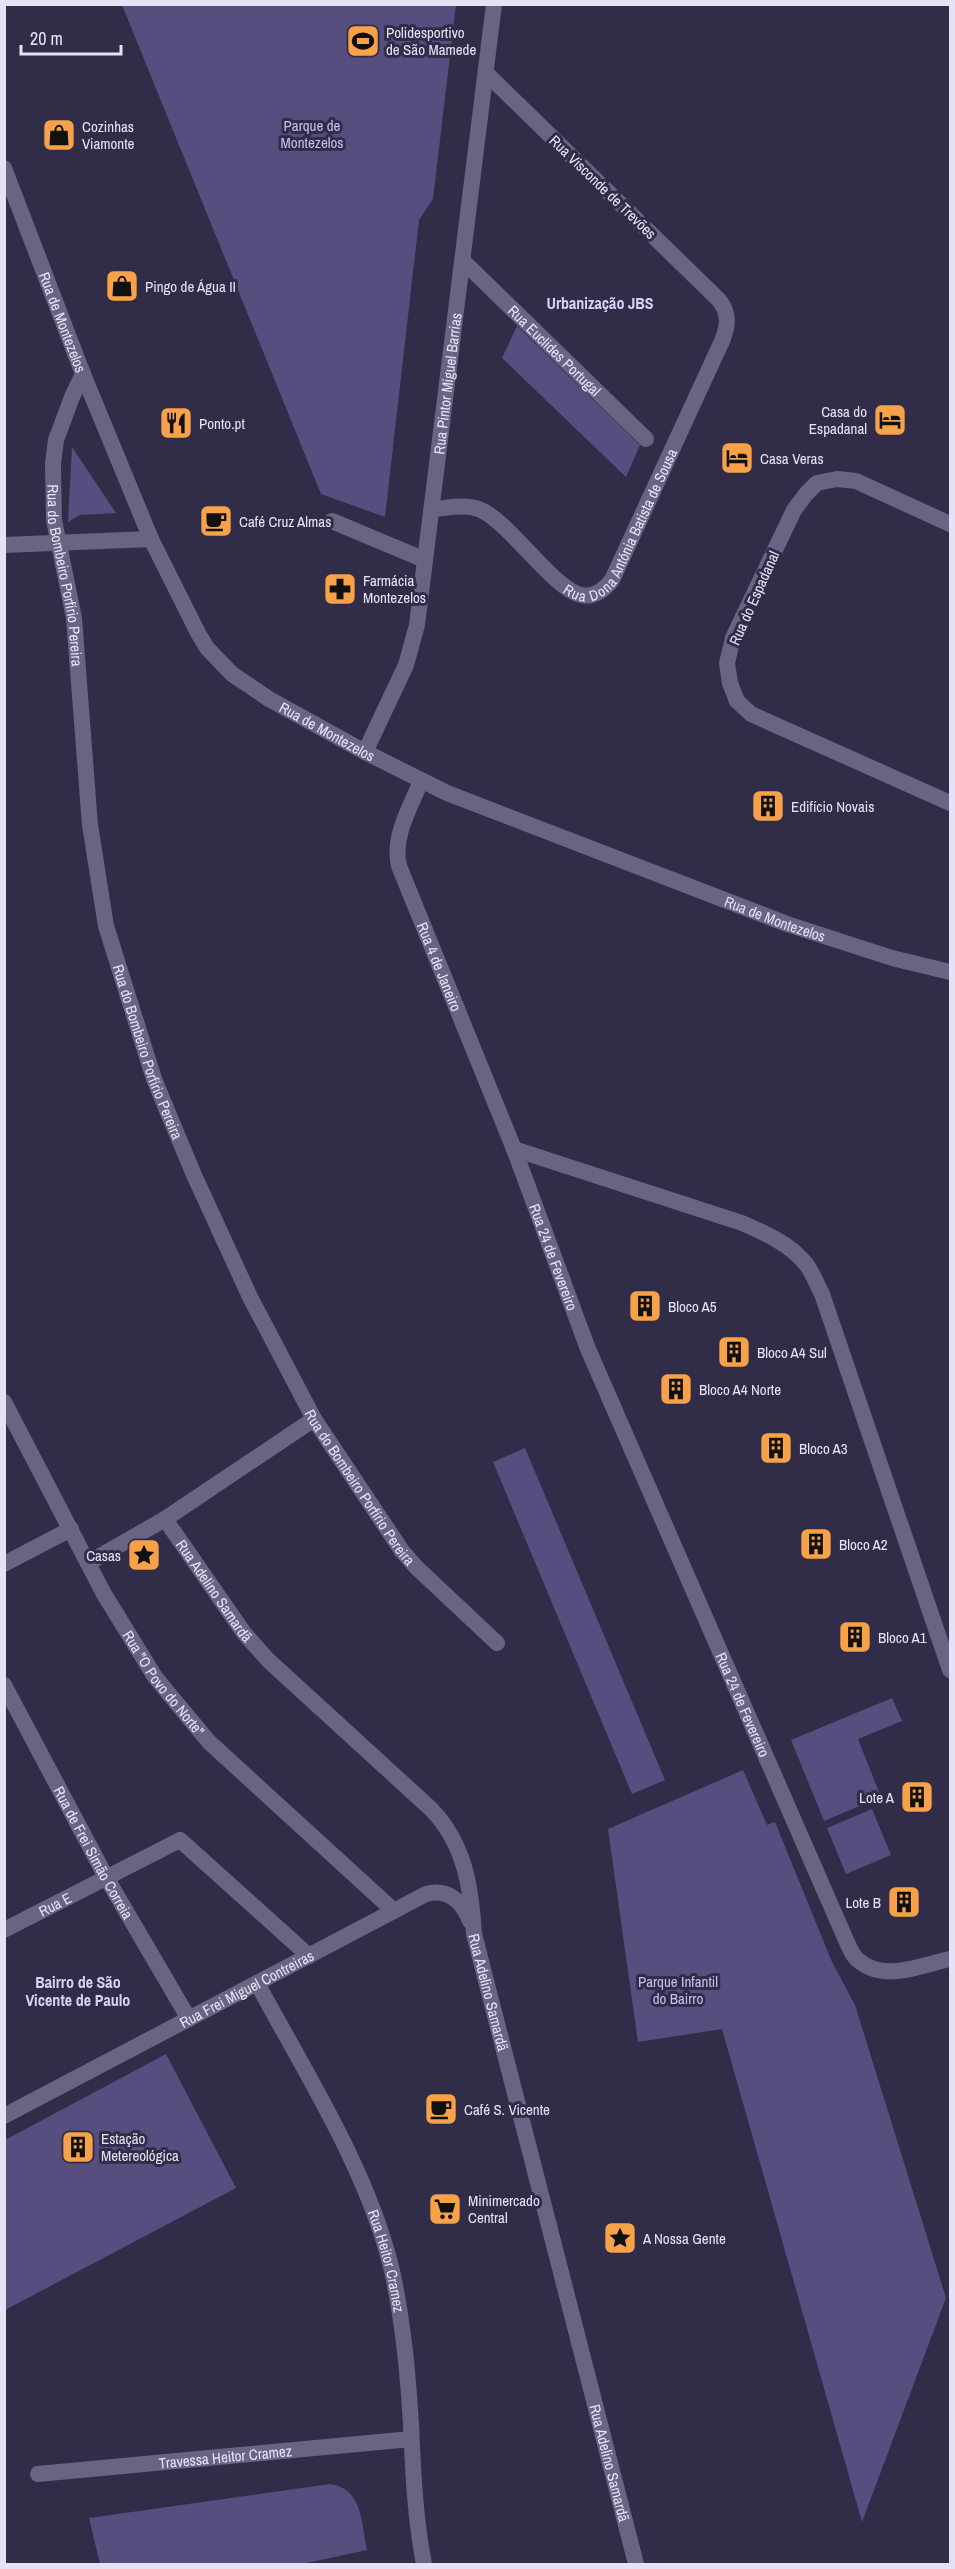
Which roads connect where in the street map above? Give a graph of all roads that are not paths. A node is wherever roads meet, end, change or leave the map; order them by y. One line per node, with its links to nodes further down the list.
1 (494, 4): 2 (street, Rua Pintor Miguel Barrias)
2 (486, 74): 4 (street, Rua Pintor Miguel Barrias); 5 (street, Rua Visconde de Trevões)
3 (4, 168): 6 (street, Rua de Montezelos)
4 (462, 261): 7 (street, Rua Euclides Portugal); 8 (street, Rua Pintor Miguel Barrias)
5 (719, 300): 8 (street, Rua Dona Antónia Batista de Sousa)
6 (83, 374): 11 (street, Rua de Montezelos); 12 (street, Rua do Bombeiro Porfírio Pereira)
7 (646, 439)
8 (433, 509): 14 (street, Rua Pintor Miguel Barrias)
9 (332, 521): 14 (street)
10 (951, 524): 17 (street, Rua do Espadanal)
11 (151, 539): 12 (street); 15 (street, Rua de Montezelos)
12 (58, 542): 13 (street); 21 (street, Rua do Bombeiro Porfírio Pereira)
13 (4, 545)
14 (425, 560): 15 (street, Rua Pintor Miguel Barrias)
15 (365, 752): 16 (street, Rua de Montezelos)
16 (421, 781): 18 (street, Rua de Montezelos); 19 (street, Rua 4 de Janeiro)
17 (951, 803)
18 (951, 972)
19 (514, 1149): 28 (street); 35 (street, Rua 24 de Fevereiro)
20 (4, 1402): 22 (street, Rua "O Povo do Norte")
21 (314, 1419): 23 (street); 27 (street, Rua do Bombeiro Porfírio Pereira)
22 (11, 1430): 24 (street, Rua "O Povo do Norte")
23 (165, 1519): 25 (street); 33 (street, Rua Adelino Samardã)
24 (71, 1529): 25 (street, Rua "O Povo do Norte"); 26 (street)
25 (88, 1563): 31 (street, Rua "O Povo do Norte")
26 (4, 1564)
27 (497, 1643)
28 (951, 1670)
29 (4, 1684): 30 (street, Rua de Frei Simão Correia)
30 (106, 1877): 32 (street, Rua E); 34 (street, Rua E); 37 (street, Rua de Frei Simão Correia)
31 (393, 1911): 33 (street, Rua Frei Miguel Contreiras); 34 (street, Rua Frei Miguel Contreiras)
32 (4, 1930)
33 (474, 1934): 42 (street, Rua Adelino Samardã)
34 (309, 1956): 36 (street, Rua Frei Miguel Contreiras)
35 (951, 1959)
36 (256, 1983): 37 (street, Rua Frei Miguel Contreiras); 39 (street, Rua Heitor Cramez)
37 (189, 2019): 38 (street, Rua Frei Miguel Contreiras)
38 (4, 2116)
39 (411, 2439): 40 (street, Travessa Heitor Cramez); 41 (street, Rua Heitor Cramez)
40 (38, 2474)
41 (424, 2565)
42 (636, 2565)

